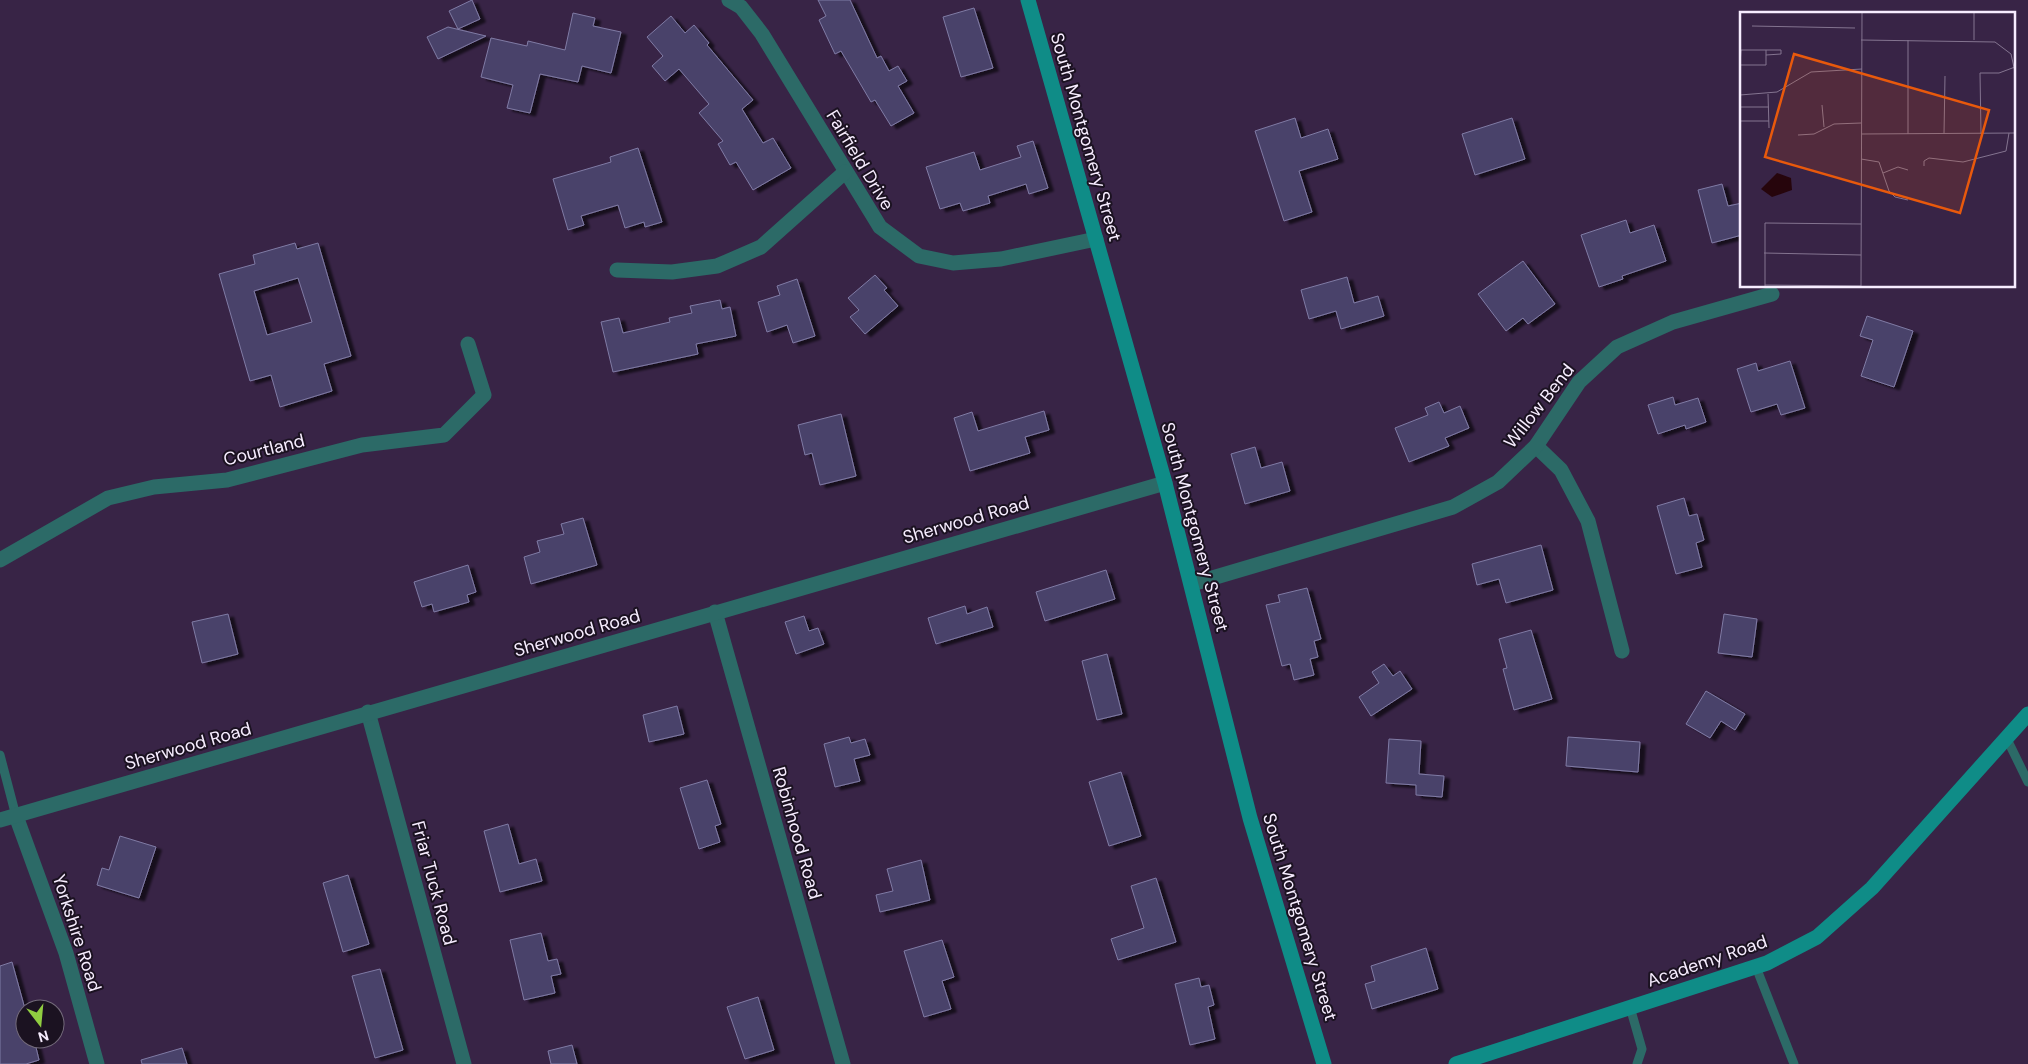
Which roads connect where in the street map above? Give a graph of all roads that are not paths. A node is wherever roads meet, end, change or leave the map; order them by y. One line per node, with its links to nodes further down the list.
1 (729, 0): 3 (street, Fairfield Drive)
2 (1028, 0): 4 (street, South Montgomery Street)
3 (845, 172): 4 (street, Fairfield Drive); 5 (street)
4 (1096, 239): 9 (street, South Montgomery Street)
5 (617, 270)
6 (1772, 294): 8 (street, Willow Bend)
7 (468, 344): 10 (street, Courtland)
8 (1536, 446): 11 (street, Willow Bend); 13 (street)
9 (1165, 483): 11 (street, South Montgomery Street); 12 (street, Sherwood Road)
10 (0, 560)
11 (1192, 584): 26 (street, South Montgomery Street)
12 (715, 612): 14 (street, Sherwood Road); 25 (street, Robinhood Road)
13 (1622, 651)
14 (368, 712): 19 (street, Sherwood Road); 24 (street, Friar Tuck Road)
15 (2028, 714): 16 (street, Academy Road)
16 (2006, 737): 18 (lane); 21 (street, Academy Road)
17 (0, 755): 19 (lane)
18 (2028, 782)
19 (16, 816): 20 (street, Sherwood Road); 23 (street, Yorkshire Road)
20 (0, 820)
21 (1756, 967): 22 (street, Academy Road); 29 (lane)
22 (1630, 1007): 27 (street, Academy Road); 28 (lane)
23 (97, 1064)
24 (464, 1064)
25 (843, 1064)
26 (1324, 1064)
27 (1456, 1064)
28 (1637, 1064)
29 (1794, 1064)

